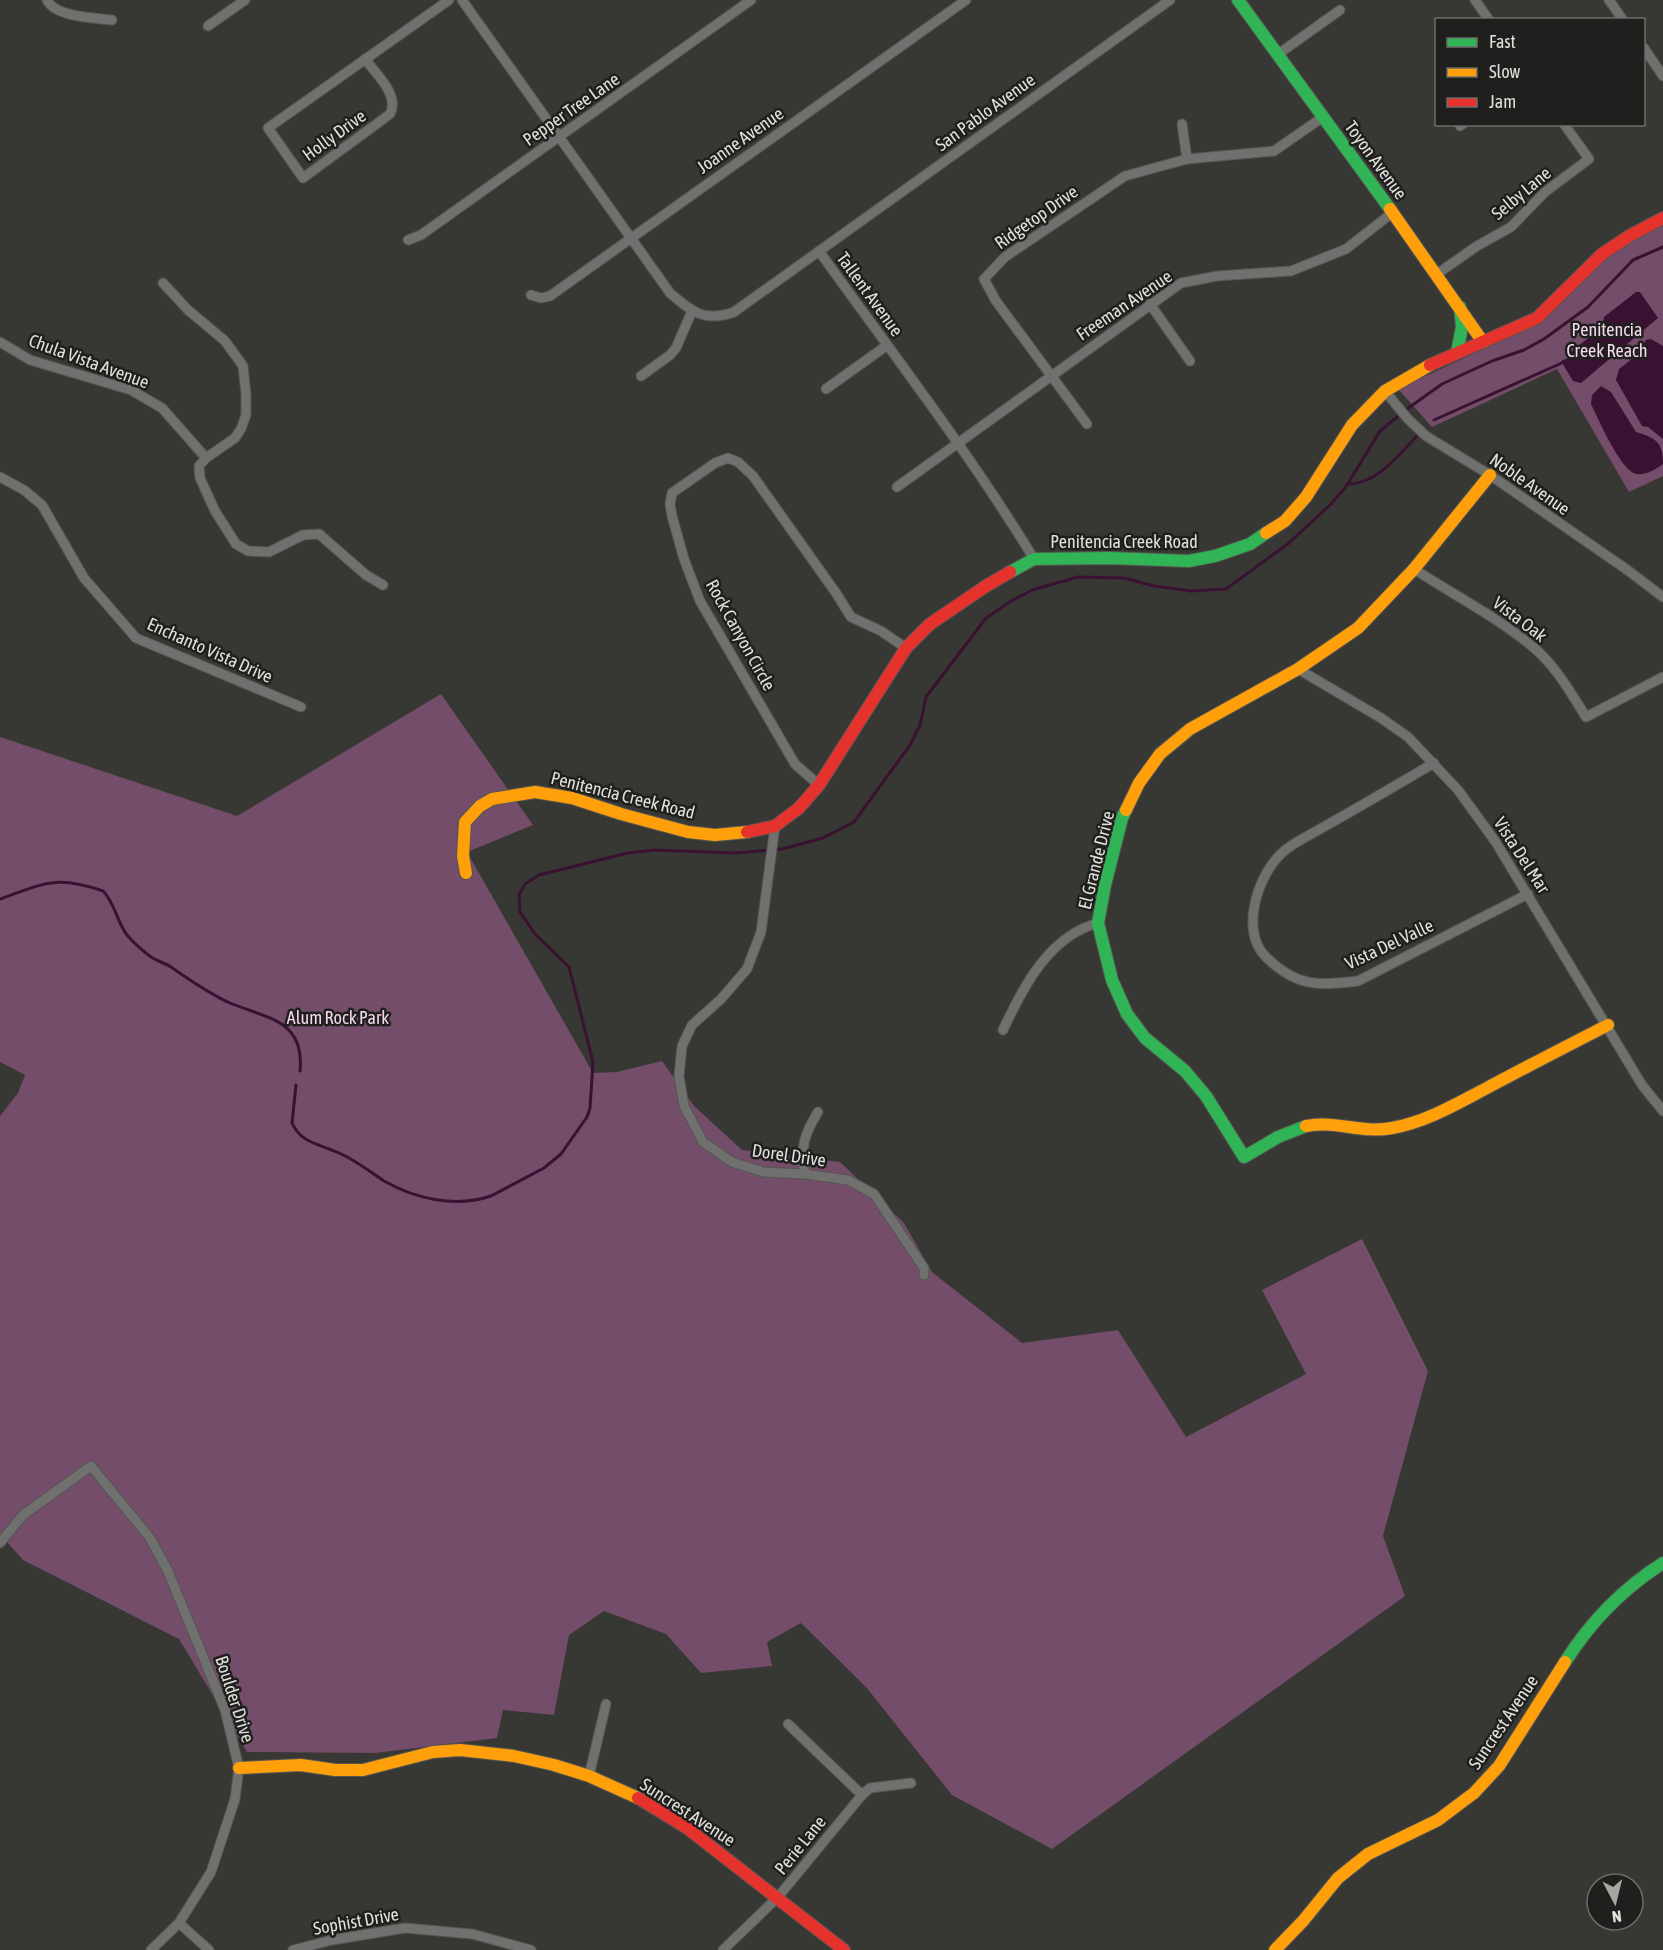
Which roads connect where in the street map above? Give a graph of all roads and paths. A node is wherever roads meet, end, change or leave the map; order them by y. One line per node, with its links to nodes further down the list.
1 (47, 0): 14 (street)
2 (245, 0): 15 (street)
3 (449, 0): 18 (street, Holly Drive)
4 (462, 0): 23 (street)
5 (751, 0): 23 (street, Pepper Tree Lane)
6 (966, 0): 27 (street, Joanne Avenue)
7 (1170, 0): 29 (street, San Pablo Avenue)
8 (1238, 0): 17 (street, Toyon Avenue)
9 (1475, 0): 12 (street)
10 (1609, 0): 13 (street)
11 (1340, 10): 17 (street)
12 (1488, 18)
13 (1622, 18)
14 (112, 20)
15 (208, 26)
16 (1645, 49): 19 (street)
17 (1277, 55): 20 (street, Toyon Avenue)
18 (365, 59): 18 (street, Holly Drive)
19 (1663, 76)
20 (1323, 117): 24 (street, Ridgetop Drive); 25 (street, Toyon Avenue)
21 (1182, 124): 24 (street)
22 (1565, 126): 30 (street, Selby Lane)
23 (561, 137): 27 (street); 28 (street, Pepper Tree Lane)
24 (1187, 159): 41 (street, Ridgetop Drive)
25 (1392, 213): 30 (street, Toyon Avenue); 33 (street, Freeman Avenue)
26 (1663, 218): 37 (street, Penitencia Creek Road)
27 (631, 237): 32 (street, Joanne Avenue); 35 (street)
28 (408, 240)
29 (819, 251): 35 (street, Tallent Avenue); 38 (street, Tallent Avenue)
30 (1437, 274): 34 (street, Toyon Avenue)
31 (163, 283): 47 (street)
32 (531, 295)
33 (1150, 304): 40 (street); 41 (street, Freeman Avenue)
34 (1459, 306): 37 (street, Toyon Avenue); 39 (street)
35 (692, 311): 42 (street)
36 (0, 342): 47 (street, Chula Vista Avenue)
37 (1483, 342): 39 (street, Penitencia Creek Road)
38 (886, 346): 43 (street); 46 (street, Tallent Avenue)
39 (1457, 352): 44 (street, Penitencia Creek Road)
40 (1190, 361)
41 (1052, 375): 45 (street); 46 (street, Freeman Avenue)
42 (641, 376)
43 (826, 389)
44 (1385, 391): 48 (street, Noble Avenue); 51 (street, Penitencia Creek Road)
45 (1087, 424)
46 (958, 444): 50 (street, Freeman Avenue); 51 (street, Tallent Avenue)
47 (206, 458): 53 (street)
48 (1490, 476): 52 (street, El Grande Drive); 54 (street, Noble Avenue)
49 (0, 477): 58 (street, Enchanto Vista Drive)
50 (897, 487)
51 (1034, 560): 55 (street, Penitencia Creek Road)
52 (1414, 569): 56 (street, El Grande Drive); 57 (street, Vista Oak)
53 (382, 585)
54 (1663, 597)
55 (906, 648): 60 (street, Penitencia Creek Road); 60 (street, Rock Canyon Circle)
56 (1298, 669): 59 (street, Vista Del Mar); 64 (street, El Grande Drive)
57 (1663, 677)
58 (301, 707)
59 (1434, 763): 63 (street, Vista Del Mar); 63 (street, Vista Del Valle)
60 (819, 785): 61 (street, Penitencia Creek Road)
61 (775, 826): 62 (street, Penitencia Creek Road); 69 (street, Dorel Drive)
62 (466, 873)
63 (1528, 894): 65 (street, Vista Del Mar)
64 (1098, 923): 65 (street, El Grande Drive); 66 (street)
65 (1608, 1025): 67 (street, Vista Del Mar)
66 (1003, 1030)
67 (1663, 1111)
68 (818, 1112): 69 (street)
69 (805, 1174): 70 (street, Dorel Drive)
70 (924, 1275)
71 (0, 1543): 75 (street, Boulder Drive)
72 (1663, 1563): 87 (street, Suncrest Avenue)
73 (606, 1704): 76 (street)
74 (788, 1724): 78 (street)
75 (239, 1768): 76 (street, Suncrest Avenue); 80 (street, Boulder Drive)
76 (589, 1776): 79 (street, Suncrest Avenue)
77 (911, 1783): 78 (street)
78 (862, 1795): 79 (street, Perie Lane)
79 (778, 1897): 85 (street, Perie Lane); 86 (street, Suncrest Avenue)
80 (179, 1923): 81 (street, Boulder Drive); 82 (street)
81 (151, 1950)
82 (208, 1950)
83 (293, 1950): 84 (street, Sophist Drive)
84 (531, 1950)
85 (723, 1950)
86 (844, 1950)
87 (1275, 1950)

